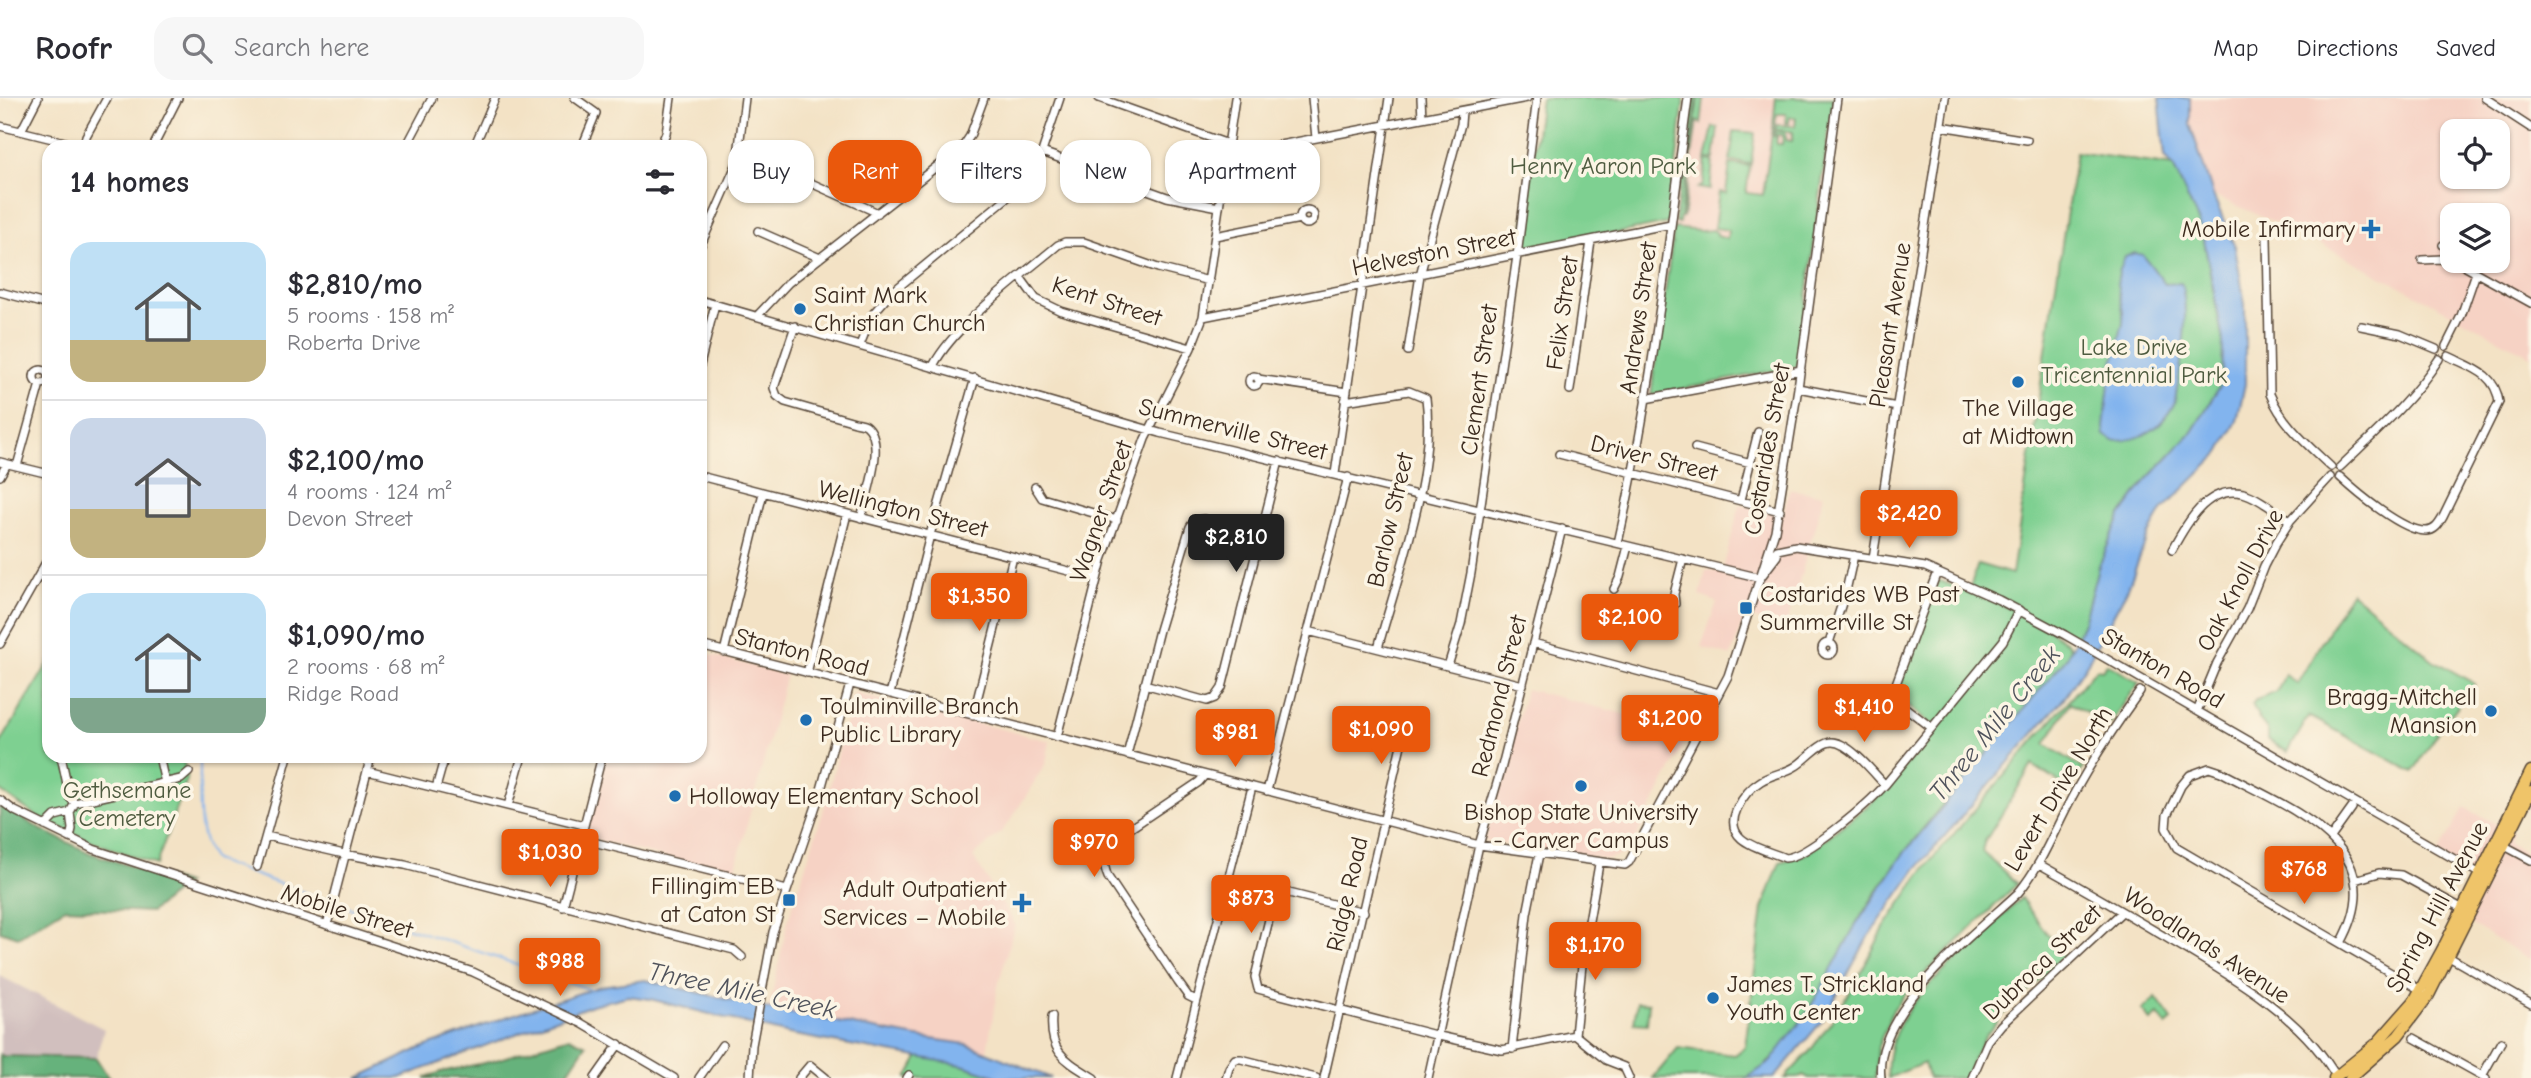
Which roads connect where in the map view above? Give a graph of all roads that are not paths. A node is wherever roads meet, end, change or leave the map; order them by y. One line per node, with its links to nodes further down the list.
1 (38, 98): 28 (street)
2 (107, 98): 31 (street)
3 (178, 98): 32 (street)
4 (432, 98): 33 (street)
5 (495, 98): 34 (street)
6 (575, 98): 35 (street)
7 (671, 98): 36 (street)
8 (745, 98): 51 (street)
9 (984, 98): 47 (street)
10 (1060, 98): 37 (street)
11 (1099, 98): 38 (street)
12 (1235, 98): 39 (street, Wagner Street)
13 (1312, 98): 29 (street)
14 (1389, 98): 24 (street)
15 (1420, 98): 23 (street)
16 (1527, 98): 22 (street)
17 (1537, 98): 55 (street, Clement Street)
18 (1688, 98): 49 (street, Andrews Street)
19 (1837, 98): 82 (street, Costarides Street)
20 (1945, 98): 26 (street, Pleasant Avenue)
21 (2485, 98): 27 (street)
22 (1462, 111): 23 (street); 60 (street)
23 (1422, 118): 24 (street)
24 (1385, 125): 29 (street); 63 (street)
25 (0, 126): 28 (street)
26 (1941, 126): 41 (street); 91 (street, Pleasant Avenue)
27 (2531, 128)
28 (21, 131): 30 (street)
29 (1316, 138): 40 (street)
30 (56, 140)
31 (85, 140)
32 (157, 140)
33 (409, 140)
34 (477, 140)
35 (585, 140)
36 (663, 140)
37 (1046, 140)
38 (1217, 140)
39 (1229, 140)
40 (1306, 140)
41 (2027, 140)
42 (1046, 153): 46 (street)
43 (814, 184): 47 (street)
44 (1001, 203): 74 (street)
45 (1220, 203): 46 (street, Wagner Street)
46 (1219, 207): 52 (street, Wagner Street)
47 (878, 213): 56 (street)
48 (1300, 219): 52 (street)
49 (1671, 225): 54 (street, Helveston Street); 89 (street, Andrews Street)
50 (758, 230): 56 (street)
51 (707, 231)
52 (1215, 236): 62 (street, Wagner Street)
53 (2267, 238): 100 (street)
54 (1591, 241): 55 (street, Helveston Street); 87 (street, Felix Street)
55 (1517, 256): 60 (street, Helveston Street); 114 (street, Clement Street)
56 (820, 258): 69 (street)
57 (2440, 259): 58 (street)
58 (2422, 260)
59 (2476, 273): 67 (street); 75 (street)
60 (1420, 275): 63 (street, Helveston Street); 78 (street)
61 (1020, 277): 62 (street); 76 (street, Kent Street); 81 (street)
62 (1209, 281): 70 (street, Wagner Street)
63 (1362, 286): 70 (street, Helveston Street); 88 (street)
64 (0, 292): 66 (street)
65 (707, 302): 68 (street, Summerville Street)
66 (42, 303)
67 (2531, 303)
68 (715, 304): 69 (street, Summerville Street); 73 (street)
69 (758, 315): 71 (street, Summerville Street)
70 (1203, 317): 76 (street, Wagner Street)
71 (795, 326): 74 (street, Summerville Street); 117 (street)
72 (2361, 326): 77 (street)
73 (707, 337)
74 (860, 345): 81 (street, Summerville Street)
75 (2446, 346): 77 (street); 79 (street)
76 (1191, 348): 92 (street, Wagner Street)
77 (2436, 349): 80 (street)
78 (1409, 351)
79 (2448, 356): 80 (street); 108 (street)
80 (2439, 359): 101 (street)
81 (933, 366): 83 (street, Summerville Street)
82 (1801, 370): 86 (street, Costarides Street); 89 (street)
83 (975, 378): 92 (street, Summerville Street); 123 (street)
84 (1258, 379): 88 (street)
85 (40, 383): 99 (street)
86 (1798, 388): 91 (street); 115 (street, Costarides Street)
87 (1570, 390)
88 (1347, 391): 90 (street)
89 (1645, 399): 103 (street, Andrews Street)
90 (1345, 401): 104 (street); 112 (street, Barlow Street)
91 (1897, 407): 130 (street, Pleasant Avenue)
92 (1150, 430): 96 (street, Summerville Street); 118 (street, Wagner Street)
93 (1758, 432): 98 (street)
94 (1695, 448): 98 (street)
95 (1559, 454): 103 (street, Driver Street)
96 (1279, 461): 104 (street, Summerville Street); 122 (street)
97 (3, 463): 99 (street); 105 (street)
98 (1751, 463): 113 (street)
99 (17, 466): 102 (street)
100 (2331, 467): 101 (street); 107 (street)
101 (2340, 467): 108 (street)
102 (42, 472)
103 (1634, 473): 113 (street, Driver Street); 124 (street, Andrews Street)
104 (1335, 474): 106 (street, Summerville Street)
105 (0, 476)
106 (1348, 477): 112 (street, Summerville Street); 140 (street)
107 (2330, 477): 108 (street); 119 (street, Oak Knoll Drive)
108 (2340, 477)
109 (707, 478): 111 (street, Wellington Street)
110 (1035, 487): 118 (street)
111 (763, 493): 116 (street, Wellington Street); 146 (street)
112 (1420, 495): 114 (street, Summerville Street); 145 (street, Barlow Street)
113 (1741, 500): 115 (street, Driver Street)
114 (1480, 510): 120 (street, Summerville Street); 147 (street, Clement Street)
115 (1780, 511): 121 (street, Costarides Street)
116 (847, 514): 117 (street, Wellington Street); 148 (street)
117 (860, 518): 123 (street, Wellington Street)
118 (1116, 520): 135 (street, Wagner Street)
119 (2290, 521): 127 (street); 155 (street, Oak Knoll Drive)
120 (1562, 529): 124 (street, Summerville Street); 141 (street, Redmond Street)
121 (1775, 531): 126 (street, Stanton Road); 132 (street, Costarides Street)
122 (1260, 533): 150 (street); 150 (street)
123 (930, 535): 129 (street, Wellington Street); 154 (street)
124 (1618, 543): 125 (street, Summerville Street)
125 (1628, 546): 131 (street, Summerville Street); 137 (street)
126 (1796, 547): 128 (street, Stanton Road); 132 (street); 136 (street)
127 (2172, 550)
128 (1854, 555): 130 (street, Stanton Road); 142 (street)
129 (1013, 557): 135 (street, Wellington Street); 156 (street)
130 (1873, 558): 134 (street, Stanton Road)
131 (1683, 559): 136 (street, Summerville Street); 138 (street)
132 (1763, 565): 136 (street, Costarides Street)
133 (42, 569): 143 (street)
134 (1937, 572): 139 (street, Stanton Road); 158 (street)
135 (1096, 578): 159 (street, Wagner Street)
136 (1761, 578): 153 (street, Costarides Street)
137 (1614, 589)
138 (1675, 604)
139 (2019, 610): 155 (street, Stanton Road); 158 (street)
140 (1308, 631): 145 (street); 176 (street)
141 (1533, 643): 151 (street, Redmond Street); 153 (street)
142 (1829, 643)
143 (0, 644)
144 (707, 647): 146 (street, Stanton Road)
145 (1378, 648): 147 (street)
146 (724, 652): 148 (street, Stanton Road)
147 (1448, 666): 151 (street)
148 (807, 673): 149 (street, Stanton Road)
149 (850, 684): 154 (street, Stanton Road); 201 (street)
150 (1144, 684): 160 (street)
151 (1523, 685): 191 (street, Redmond Street)
152 (2140, 691): 197 (street, Levert Drive North)
153 (1719, 693): 195 (street, Costarides Street)
154 (890, 694): 156 (street, Stanton Road)
155 (2198, 709): 199 (street, Stanton Road)
156 (973, 716): 159 (street, Stanton Road)
157 (1407, 719): 183 (street, Ridge Road)
158 (1932, 728): 173 (street)
159 (1057, 737): 160 (street, Stanton Road)
160 (1127, 755): 171 (street, Stanton Road)
161 (62, 763): 179 (street)
162 (161, 763): 172 (street)
163 (286, 763): 186 (street)
164 (369, 763): 168 (street)
165 (443, 763): 175 (street)
166 (520, 763): 180 (street)
167 (600, 763): 184 (street)
168 (367, 771): 175 (street); 192 (street)
169 (2531, 771): 190 (main road, Spring Hill Avenue)
170 (189, 772): 172 (street)
171 (1205, 775): 174 (street, Stanton Road); 211 (street)
172 (165, 783): 179 (street)
173 (1885, 785): 173 (street)
174 (1252, 787): 176 (street, Stanton Road); 211 (street)
175 (436, 788): 180 (street)
176 (1267, 791): 183 (street, Stanton Road)
177 (2531, 791): 190 (main road, Spring Hill Avenue)
178 (0, 800): 185 (street, Mobile Street)
179 (75, 803): 182 (street)
180 (508, 806): 184 (street)
181 (2352, 808): 187 (street)
182 (70, 813): 185 (street); 188 (street)
183 (1383, 821): 191 (street, Stanton Road); 204 (street, Ridge Road)
184 (584, 825): 189 (street)
185 (45, 826): 188 (street, Mobile Street)
186 (266, 836): 192 (street); 198 (street)
187 (2332, 836): 200 (street); 207 (street)
188 (70, 838): 206 (street, Mobile Street)
189 (580, 839): 201 (street); 202 (street)
190 (2500, 844): 194 (street); 199 (main road, Spring Hill Avenue)
191 (1479, 845): 193 (street, Stanton Road); 216 (street, Redmond Street)
192 (344, 854): 202 (street); 206 (street)
193 (1539, 854): 196 (street, Stanton Road); 221 (street)
194 (2531, 860)
195 (1629, 862): 196 (street, Stanton Road)
196 (1599, 864): 215 (street)
197 (2039, 864): 205 (street, Woodlands Avenue); 238 (street, Levert Drive North)
198 (257, 867)
199 (2484, 877): 203 (main road, Spring Hill Avenue); 209 (main road, Spring Hill Avenue)
200 (2355, 880): 203 (street); 207 (street)
201 (787, 890): 228 (street)
202 (563, 907): 208 (street)
203 (2463, 909): 210 (main road, Spring Hill Avenue)
204 (1364, 912): 213 (street, Ridge Road); 213 (street)
205 (2122, 912): 223 (street, Woodlands Avenue); 239 (street, Dubroca Street)
206 (327, 925): 219 (street, Mobile Street)
207 (2341, 943): 210 (street)
208 (742, 957)
209 (2449, 957): 210 (main road, Spring Hill Avenue); 212 (street)
210 (2424, 993): 222 (main road, Spring Hill Avenue)
211 (1196, 1000): 232 (street)
212 (2531, 1003)
213 (1340, 1011): 216 (street); 235 (street, Ridge Road)
214 (1052, 1016): 231 (street)
215 (1575, 1035): 221 (street); 237 (street)
216 (1439, 1036): 221 (street); 236 (street, Redmond Street)
217 (2414, 1038): 224 (street)
218 (2501, 1042): 224 (street)
219 (619, 1044): 225 (street); 226 (street, Mobile Street)
220 (722, 1045): 227 (street)
221 (1513, 1049)
222 (2356, 1073): 223 (main road, Spring Hill Avenue)
223 (2336, 1077)
224 (2484, 1077)
225 (596, 1078)
226 (674, 1078)
227 (699, 1078)
228 (747, 1078)
229 (799, 1078): 230 (street)
230 (826, 1078)
231 (1094, 1078)
232 (1177, 1078)
233 (1226, 1078): 234 (street)
234 (1316, 1078)
235 (1324, 1078)
236 (1428, 1078)
237 (1629, 1078)
238 (1881, 1078)
239 (1972, 1078)

